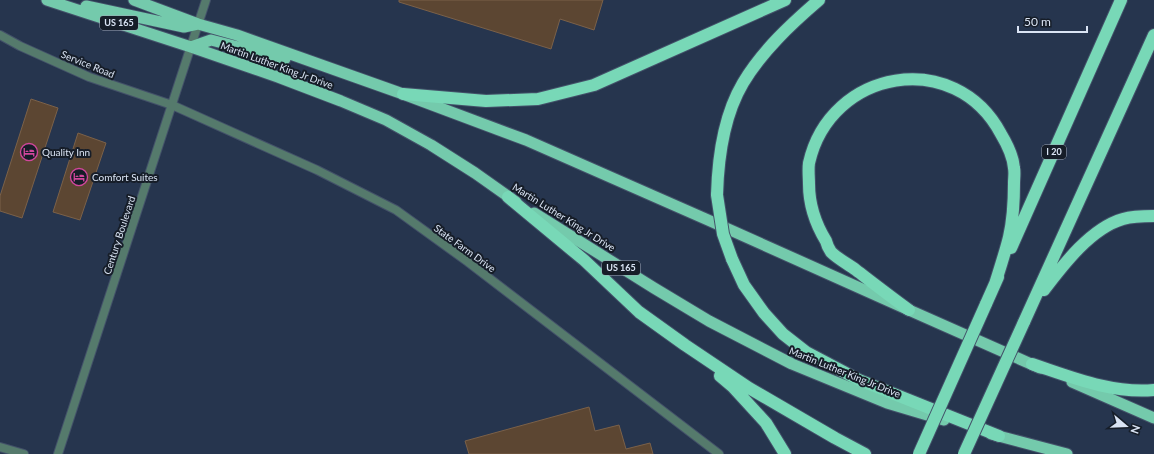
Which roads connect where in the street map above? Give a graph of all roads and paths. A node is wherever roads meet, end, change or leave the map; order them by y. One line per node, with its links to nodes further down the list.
1 (47, 0): 7 (highway, Martin Luther King Jr Drive / US 165)
2 (134, 0): 8 (highway, Martin Luther King Jr Drive / US 165)
3 (206, 0): 8 (street, Century Boulevard)
4 (785, 0): 13 (highway)
5 (819, 0): 24 (highway, bridge)
6 (1121, 0): 17 (highway, I 20)
7 (67, 6): 8 (highway); 11 (highway, Martin Luther King Jr Drive / US 165)
8 (198, 24): 11 (street, Century Boulevard); 12 (highway, Martin Luther King Jr Drive / US 165)
9 (0, 35): 14 (street, Service Road)
10 (1154, 35): 18 (highway)
11 (191, 47): 12 (highway); 14 (street, Century Boulevard); 15 (highway, Martin Luther King Jr Drive / US 165)
12 (324, 66): 13 (highway, Martin Luther King Jr Drive / US 165)
13 (403, 94): 19 (highway, Martin Luther King Jr Drive / US 165)
14 (172, 104): 27 (street, Century Boulevard); 28 (street, State Farm Drive)
15 (508, 197): 20 (highway); 24 (highway, Martin Luther King Jr Drive / US 165)
16 (1154, 216): 18 (highway)
17 (995, 284): 19 (highway); 31 (highway, I 20, bridge)
18 (1032, 305): 32 (highway, bridge)
19 (909, 310): 21 (highway, Martin Luther King Jr Drive / US 165)
20 (685, 345): 29 (highway); 30 (highway)
21 (1032, 364): 22 (highway); 23 (highway, Martin Luther King Jr Drive / US 165)
22 (1154, 390)
23 (1154, 418)
24 (999, 436): 33 (highway, Martin Luther King Jr Drive / US 165)
25 (0, 447): 26 (street)
26 (24, 454)
27 (58, 454)
28 (719, 454)
29 (785, 454)
30 (865, 454)
31 (919, 454)
32 (964, 454)
33 (1067, 454)

